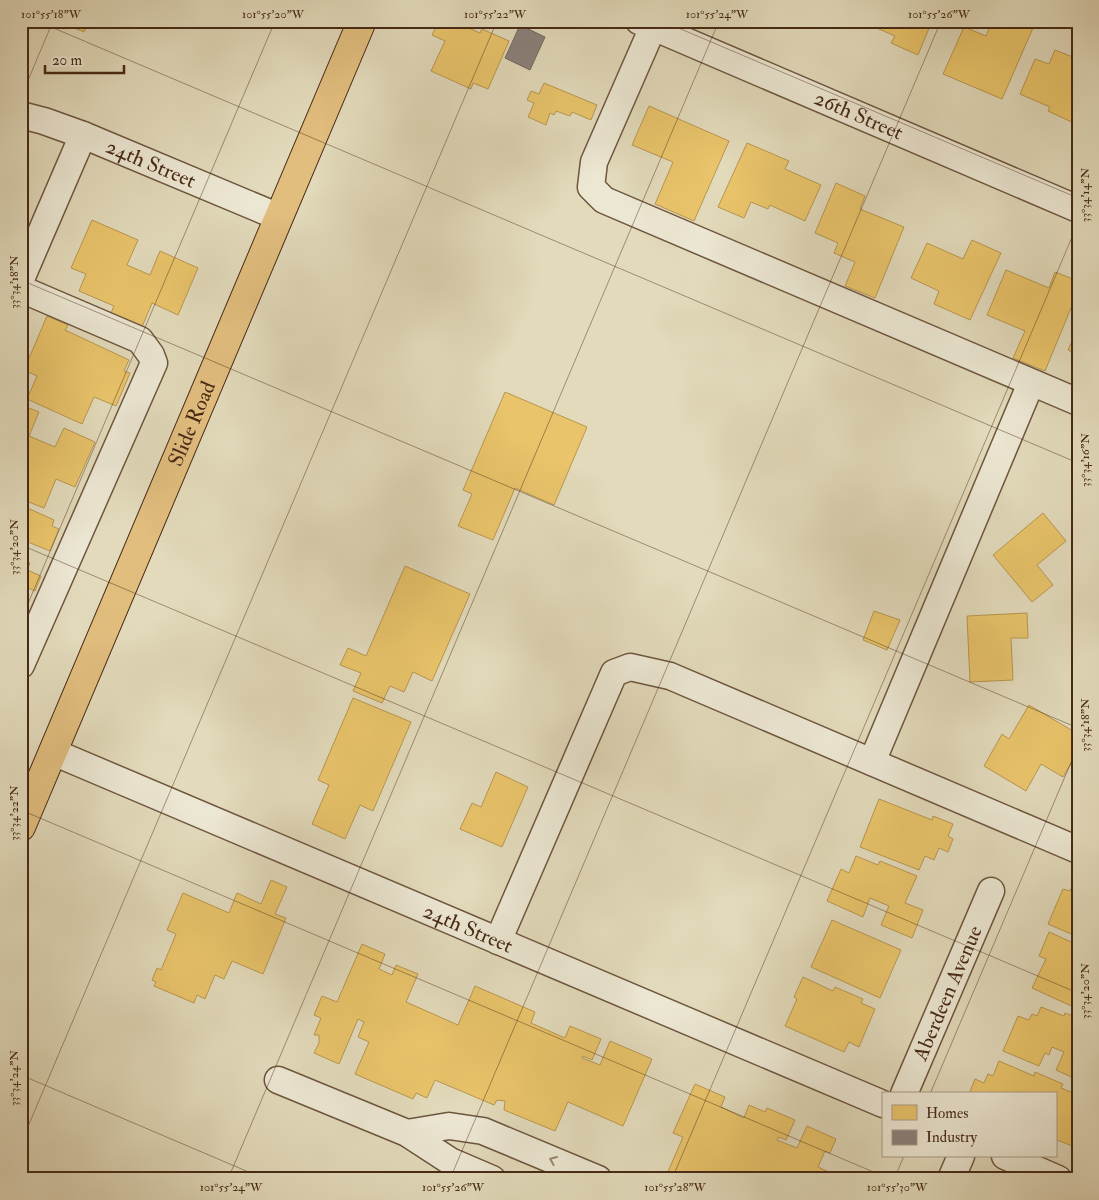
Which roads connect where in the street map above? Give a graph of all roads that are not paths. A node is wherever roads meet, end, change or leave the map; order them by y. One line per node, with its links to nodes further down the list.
1 (362, 21): 6 (main road, Slide Road)
2 (646, 24): 5 (street, 26th Street); 9 (street)
3 (21, 116): 4 (street, 24th Street)
4 (83, 135): 6 (street, 24th Street); 7 (street)
5 (1078, 209)
6 (279, 217): 12 (main road, Slide Road)
7 (21, 279)
8 (21, 289): 11 (street)
9 (1032, 382): 10 (street); 13 (street)
10 (1078, 402)
11 (21, 666)
12 (53, 752): 14 (main road, Slide Road); 17 (street, 24th Street)
13 (872, 762): 15 (street); 17 (street)
14 (21, 827)
15 (1078, 850)
16 (991, 891): 19 (street, Aberdeen Avenue)
17 (498, 941): 20 (street, 24th Street)
18 (278, 1080): 21 (street)
19 (905, 1092)
20 (882, 1104)
21 (407, 1133): 24 (street); 25 (street, one-way to 21)
22 (960, 1158): 26 (street)
23 (1010, 1158): 27 (street)
24 (492, 1179)
25 (598, 1179)
26 (951, 1179)
27 (1058, 1179)

